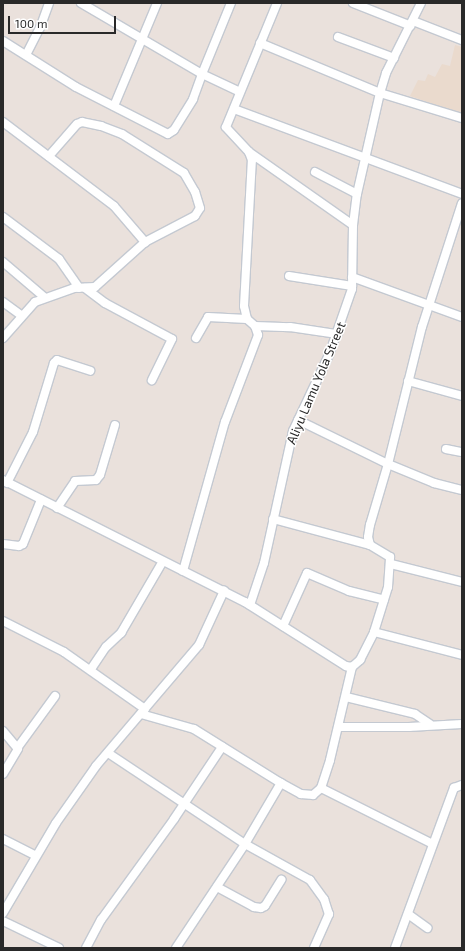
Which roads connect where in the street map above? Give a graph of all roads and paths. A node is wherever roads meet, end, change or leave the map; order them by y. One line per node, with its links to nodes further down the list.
1 (49, 3): 14 (street)
2 (81, 3): 10 (street)
3 (157, 3): 10 (street)
4 (231, 3): 16 (street)
5 (277, 3): 13 (street)
6 (353, 3): 8 (street)
7 (421, 3): 8 (street, Aliyu Lamu Yola Street)
8 (412, 23): 11 (street); 15 (street, Aliyu Lamu Yola Street)
9 (338, 37): 15 (street)
10 (143, 40): 16 (street); 19 (street)
11 (462, 40)
12 (3, 41): 14 (street)
13 (260, 43): 17 (street); 18 (street)
14 (26, 55): 19 (street)
15 (394, 58): 18 (street, Aliyu Lamu Yola Street)
16 (202, 74): 17 (street); 19 (street)
17 (240, 92): 20 (street)
18 (380, 93): 21 (street); 25 (street, Aliyu Lamu Yola Street)
19 (114, 106)
20 (234, 108): 23 (street); 25 (street)
21 (462, 118)
22 (3, 122): 24 (street)
23 (250, 152): 31 (street); 42 (street)
24 (49, 156): 32 (street); 32 (street)
25 (365, 158): 27 (street, Aliyu Lamu Yola Street); 28 (street)
26 (315, 172): 27 (street)
27 (357, 194): 31 (street, Aliyu Lamu Yola Street)
28 (462, 194)
29 (462, 203): 39 (street)
30 (3, 217): 36 (street)
31 (353, 225): 35 (street, Aliyu Lamu Yola Street)
32 (145, 242): 36 (street)
33 (3, 262): 37 (street)
34 (290, 276): 35 (street)
35 (352, 281): 39 (street); 44 (street, Aliyu Lamu Yola Street)
36 (82, 288): 37 (street); 48 (street)
37 (44, 296): 40 (street)
38 (3, 302): 40 (street)
39 (429, 306): 41 (street); 49 (street)
40 (21, 315): 45 (street)
41 (462, 317)
42 (247, 319): 43 (street); 46 (street)
43 (255, 326): 44 (street); 65 (street)
44 (337, 334): 51 (street, Aliyu Lamu Yola Street)
45 (3, 338)
46 (196, 338)
47 (90, 371): 56 (street)
48 (152, 380)
49 (408, 381): 50 (street); 55 (street)
50 (462, 396)
51 (298, 420): 55 (street); 60 (street, Aliyu Lamu Yola Street)
52 (115, 425): 59 (street)
53 (446, 449): 54 (street)
54 (462, 452)
55 (388, 464): 57 (street); 62 (street)
56 (5, 482): 58 (street)
57 (462, 490)
58 (41, 500): 59 (street); 61 (street)
59 (57, 508): 63 (street)
60 (273, 519): 62 (street); 69 (street, Aliyu Lamu Yola Street)
61 (3, 544)
62 (370, 545): 64 (street)
63 (162, 561): 65 (street); 75 (street)
64 (392, 564): 66 (street); 68 (street)
65 (183, 571): 67 (street)
66 (462, 582)
67 (224, 591): 69 (street); 78 (street)
68 (384, 600): 71 (street); 72 (street)
69 (250, 605): 71 (street)
70 (3, 621): 75 (street)
71 (283, 626): 74 (street)
72 (374, 632): 73 (street); 74 (street)
73 (462, 655)
74 (352, 667): 77 (street)
75 (91, 670): 78 (street)
76 (55, 696): 84 (street)
77 (346, 697): 79 (street); 81 (street)
78 (143, 711): 83 (street); 85 (street)
79 (430, 724): 80 (street); 81 (street)
80 (462, 724)
81 (339, 727): 89 (street)
82 (3, 731): 84 (street)
83 (222, 746): 87 (street); 90 (street)
84 (18, 747): 86 (street)
85 (108, 753): 90 (street); 94 (street)
86 (3, 774)
87 (281, 783): 89 (street); 92 (street)
88 (462, 785): 93 (street)
89 (321, 788): 93 (street)
90 (184, 804): 92 (street); 102 (street)
91 (3, 839): 94 (street)
92 (245, 844): 96 (street); 104 (street)
93 (433, 844): 98 (street)
94 (36, 856): 97 (street)
95 (281, 880): 96 (street)
96 (217, 887): 103 (street)
97 (3, 913)
98 (408, 914): 100 (street); 105 (street)
99 (3, 921): 101 (street)
100 (427, 928)
101 (59, 948)
102 (86, 948)
103 (176, 948)
104 (314, 948)
105 (395, 948)

